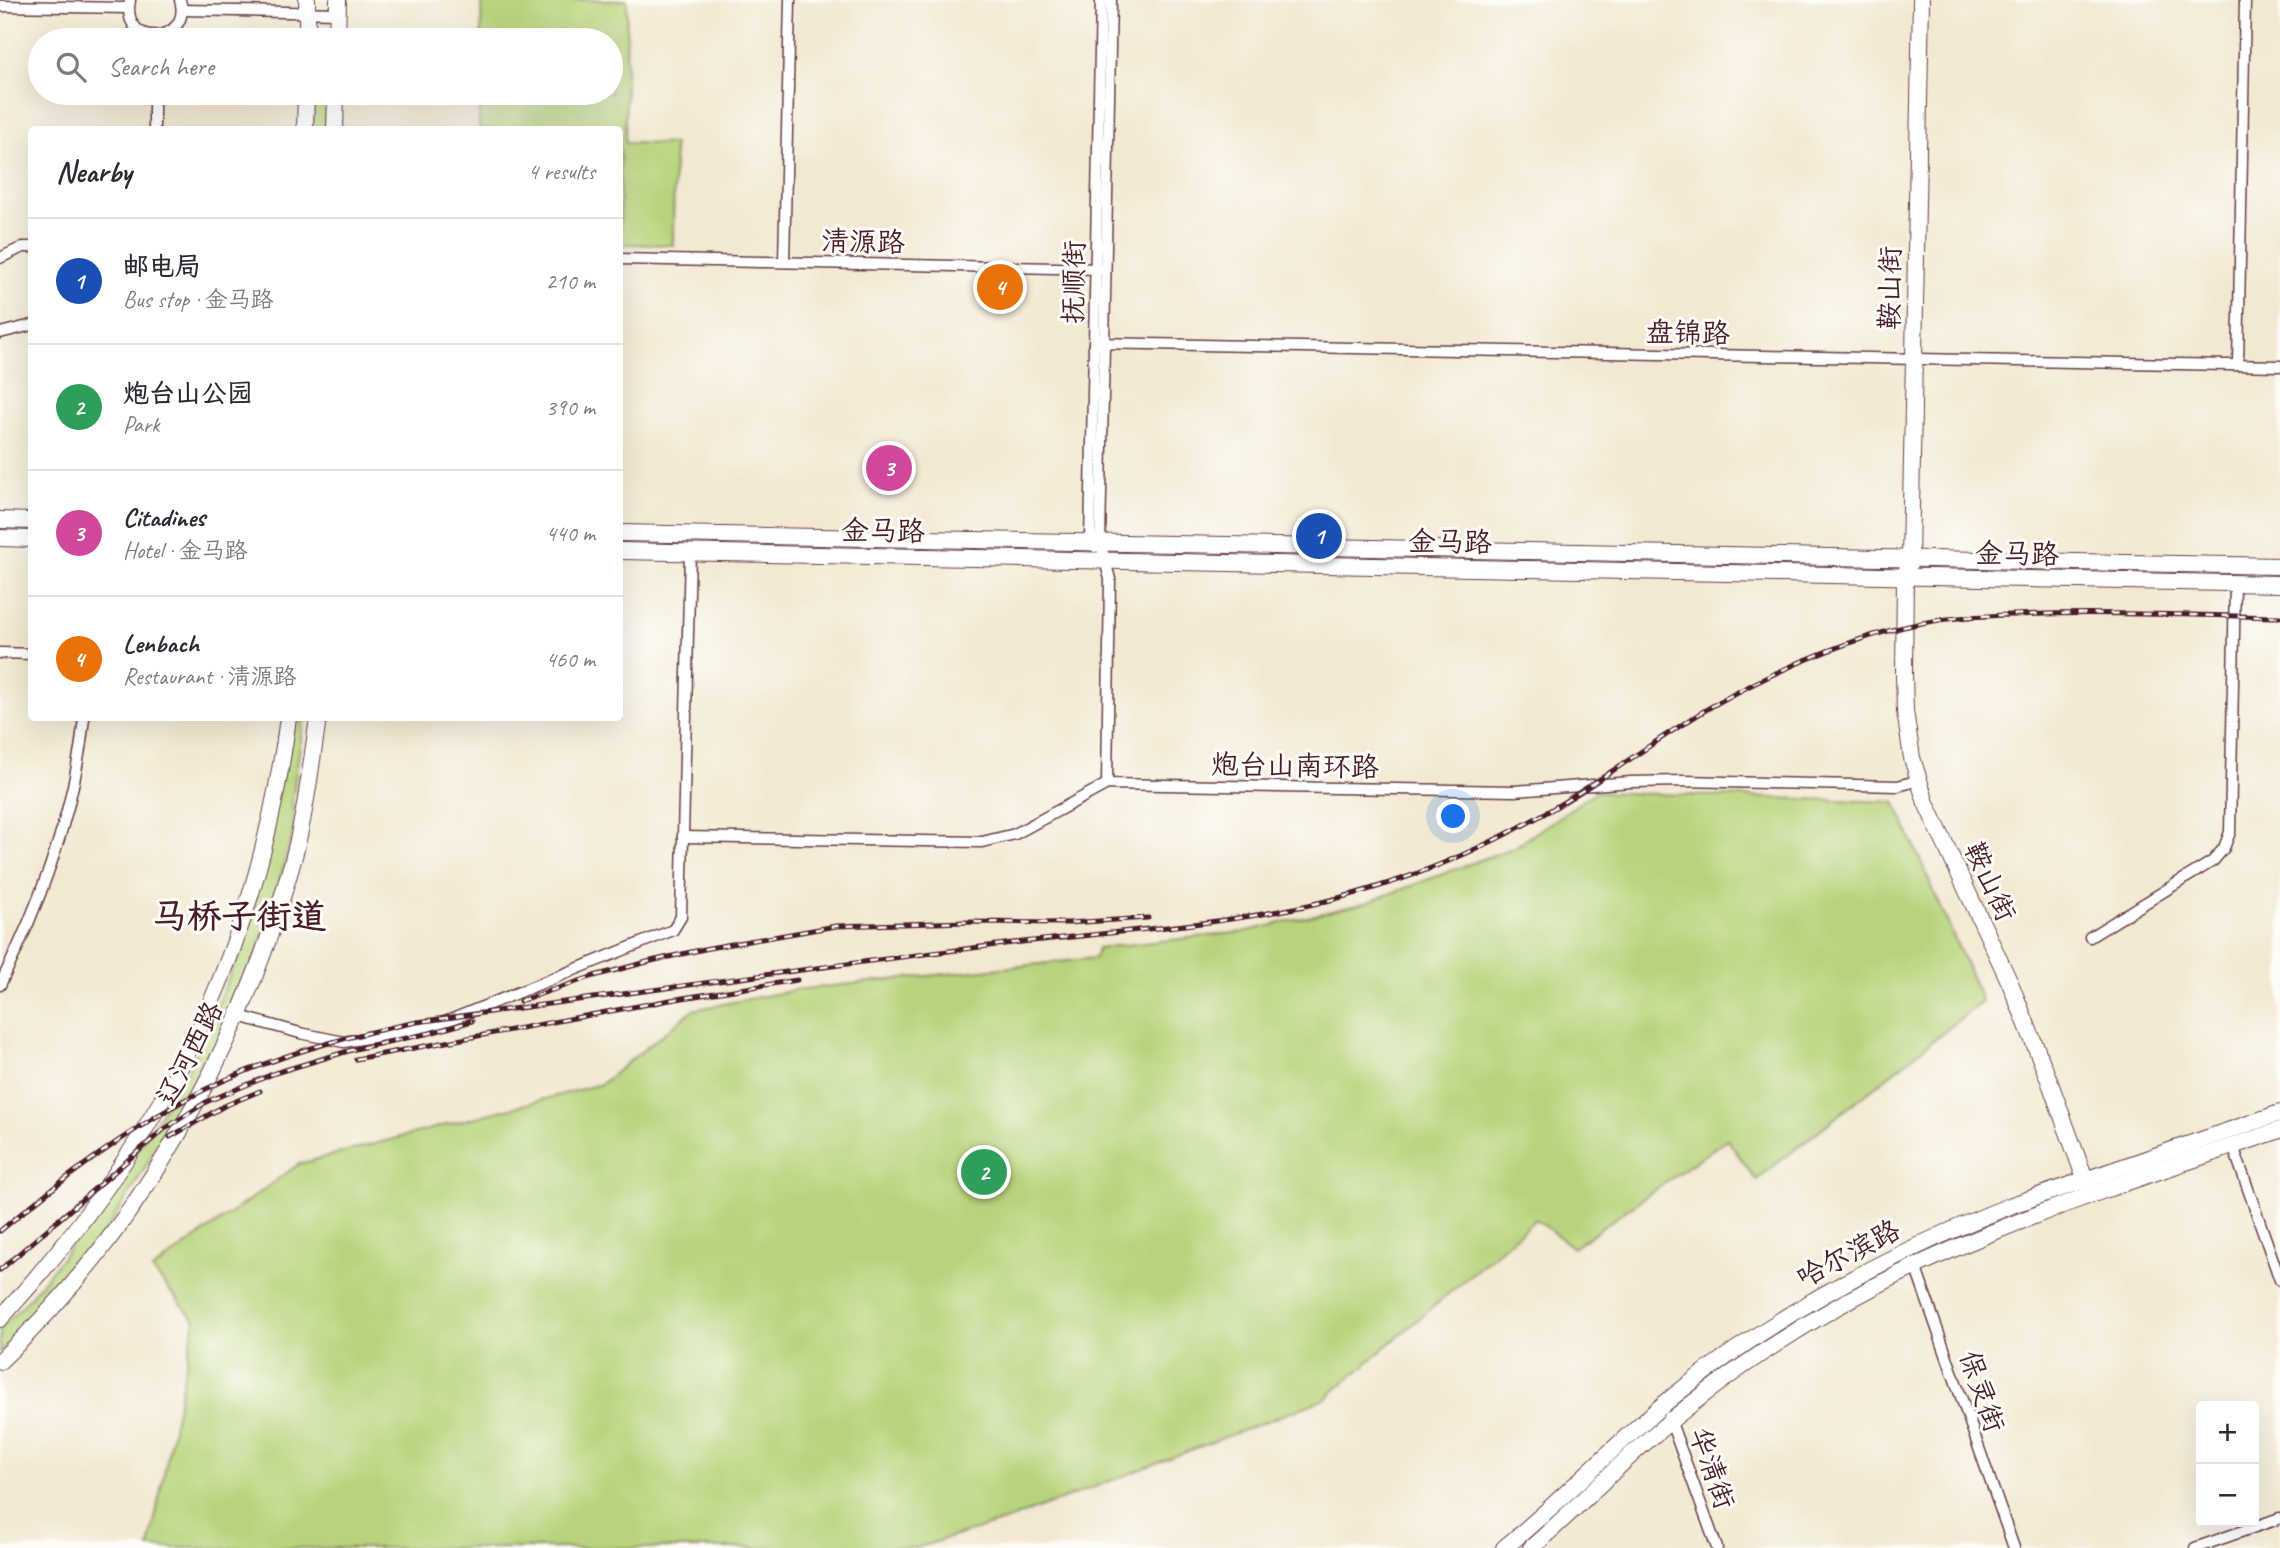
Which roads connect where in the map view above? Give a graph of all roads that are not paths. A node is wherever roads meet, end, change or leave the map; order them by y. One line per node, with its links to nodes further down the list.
1 (790, 0): 25 (street)
2 (1101, 0): 26 (street, 抚顺街)
3 (1111, 0): 26 (street, 抚顺街)
4 (1911, 0): 30 (main road, 鞍山街)
5 (1921, 0): 30 (main road, 鞍山街)
6 (2245, 0): 31 (street)
7 (129, 4): 9 (street); 12 (street)
8 (181, 5): 10 (street); 13 (street)
9 (0, 6)
10 (307, 6): 11 (street); 14 (main road)
11 (338, 6): 15 (main road)
12 (137, 28)
13 (174, 28)
14 (307, 28)
15 (337, 28)
16 (154, 105): 19 (street)
17 (306, 105): 20 (main road)
18 (336, 105): 21 (main road)
19 (154, 126)
20 (305, 126)
21 (335, 126)
22 (28, 247): 23 (street)
23 (0, 258)
24 (623, 258): 25 (street, 清源路)
25 (784, 262): 26 (street, 清源路)
26 (1101, 269): 29 (street, 抚顺街)
27 (28, 326): 28 (street)
28 (0, 332)
29 (1099, 344): 30 (street, 盘锦路); 38 (street, 抚顺街)
30 (1909, 359): 31 (street, 盘锦路); 41 (main road, 鞍山街)
31 (2238, 365): 32 (street, 盘锦路)
32 (2280, 366)
33 (0, 520): 34 (main road)
34 (28, 521)
35 (623, 533): 38 (main road, 金马路)
36 (0, 538): 37 (main road)
37 (28, 539)
38 (1095, 542): 41 (main road, 金马路); 42 (street, 抚顺街)
39 (623, 551): 40 (main road, 金马路)
40 (690, 552): 42 (main road, 金马路); 54 (street)
41 (1905, 559): 43 (main road, 金马路); 44 (main road, 鞍山街)
42 (1105, 561): 44 (main road, 金马路); 53 (street, 抚顺街)
43 (2280, 566)
44 (1905, 577): 45 (main road, 金马路); 52 (main road, 鞍山街)
45 (2235, 583): 46 (main road, 金马路); 55 (street)
46 (2280, 584)
47 (0, 653): 48 (street)
48 (28, 654)
49 (83, 721): 56 (street)
50 (288, 721): 65 (main road, 辽河西路)
51 (317, 721): 57 (main road, 辽河西路)
52 (1919, 780): 53 (street, 炮台山南环路); 61 (main road, 鞍山街)
53 (1107, 784): 54 (street, 炮台山南环路)
54 (683, 837): 57 (street)
55 (2090, 937)
56 (0, 985)
57 (239, 1016): 66 (main road, 辽河西路)
58 (2280, 1113): 61 (main road, 哈尔滨路)
59 (2280, 1130): 60 (main road, 哈尔滨路)
60 (2233, 1146): 61 (main road, 哈尔滨路); 64 (street)
61 (2088, 1188): 62 (main road, 哈尔滨路); 63 (main road, 哈尔滨路)
62 (1909, 1249): 63 (street, 保灵街); 67 (main road, 哈尔滨路)
63 (1915, 1266): 68 (main road, 哈尔滨路); 73 (street, 保灵街)
64 (2280, 1280)
65 (0, 1319)
66 (0, 1361)
67 (1660, 1407): 68 (street, 华清街); 70 (main road, 哈尔滨路)
68 (1672, 1420): 71 (main road, 哈尔滨路); 72 (street, 华清街)
69 (2280, 1518): 74 (street)
70 (1504, 1548)
71 (1531, 1548)
72 (1717, 1548)
73 (2014, 1548)
74 (2195, 1548)

